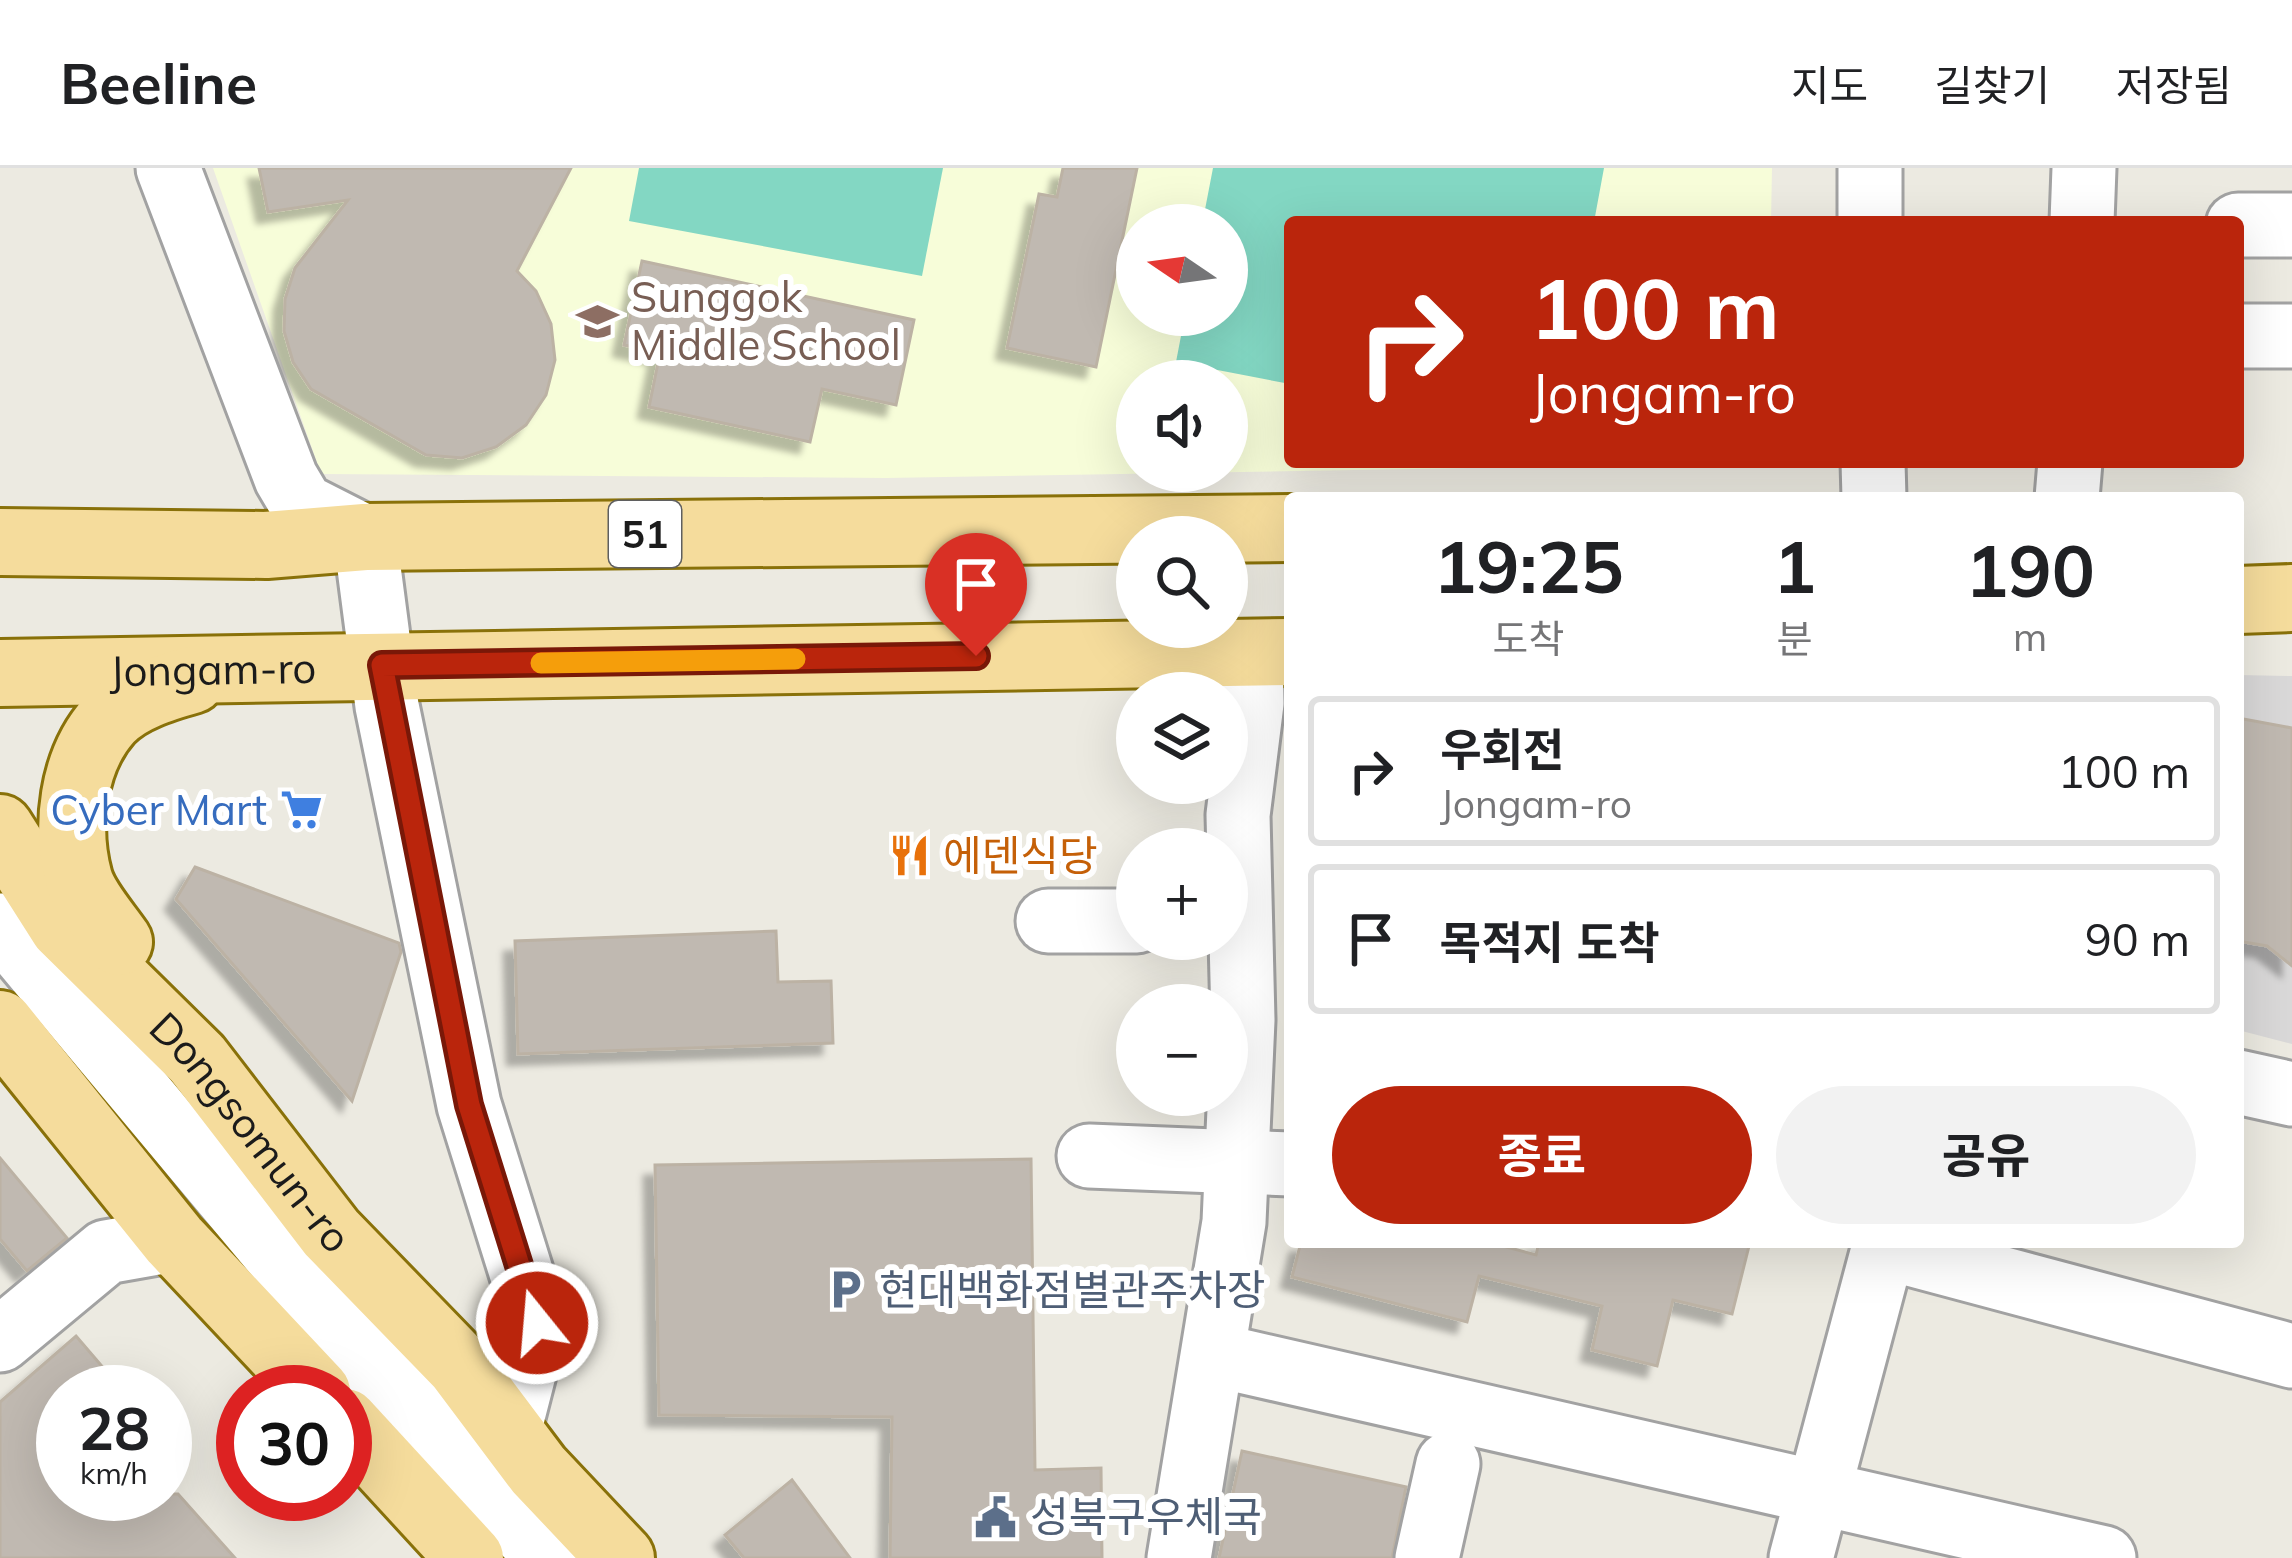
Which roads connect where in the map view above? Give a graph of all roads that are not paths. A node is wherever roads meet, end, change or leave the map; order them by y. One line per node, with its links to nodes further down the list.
1 (168, 168): 12 (street)
2 (1870, 168): 4 (street)
3 (2084, 168): 5 (street)
4 (1870, 216)
5 (2082, 216)
6 (2244, 225): 7 (street)
7 (2292, 225)
8 (2244, 336): 9 (street)
9 (2292, 336)
10 (1284, 528): 12 (main road, 51)
11 (3, 535): 12 (main road, 51)
12 (365, 537): 16 (street)
13 (2292, 598): 14 (main road)
14 (2244, 600)
15 (1271, 652): 16 (main road, Jongam-ro); 22 (street)
16 (382, 665): 18 (main road, Jongam-ro); 42 (street)
17 (0, 673): 18 (main road, Jongam-ro)
18 (217, 673): 26 (main road)
19 (0, 828): 26 (main road, Dongsomun-ro)
20 (1048, 921): 21 (street)
21 (1116, 921)
22 (1252, 922): 32 (street)
23 (0, 925): 36 (street)
24 (0, 960): 46 (street)
25 (0, 1024): 30 (main road)
26 (197, 1059): 42 (main road, Dongsomun-ro)
27 (0, 1060): 30 (main road)
28 (2244, 1083): 29 (street)
29 (2292, 1094)
30 (65, 1105): 33 (main road)
31 (1089, 1156): 32 (street)
32 (1263, 1163): 38 (street)
33 (174, 1240): 37 (street); 40 (main road)
34 (1884, 1248): 44 (street)
35 (1900, 1248): 39 (street)
36 (319, 1302): 42 (street); 47 (street)
37 (0, 1340)
38 (1215, 1355): 44 (street); 50 (street)
39 (2292, 1356)
40 (292, 1365)
41 (372, 1451): 45 (main road)
42 (523, 1451): 48 (street); 49 (main road, Dongsomun-ro)
43 (1448, 1464): 51 (street)
44 (1817, 1492): 52 (street); 53 (street)
45 (470, 1558)
46 (510, 1558)
47 (549, 1558)
48 (585, 1558)
49 (621, 1558)
50 (1179, 1558)
51 (1426, 1558)
52 (1801, 1558)
53 (2104, 1558)

